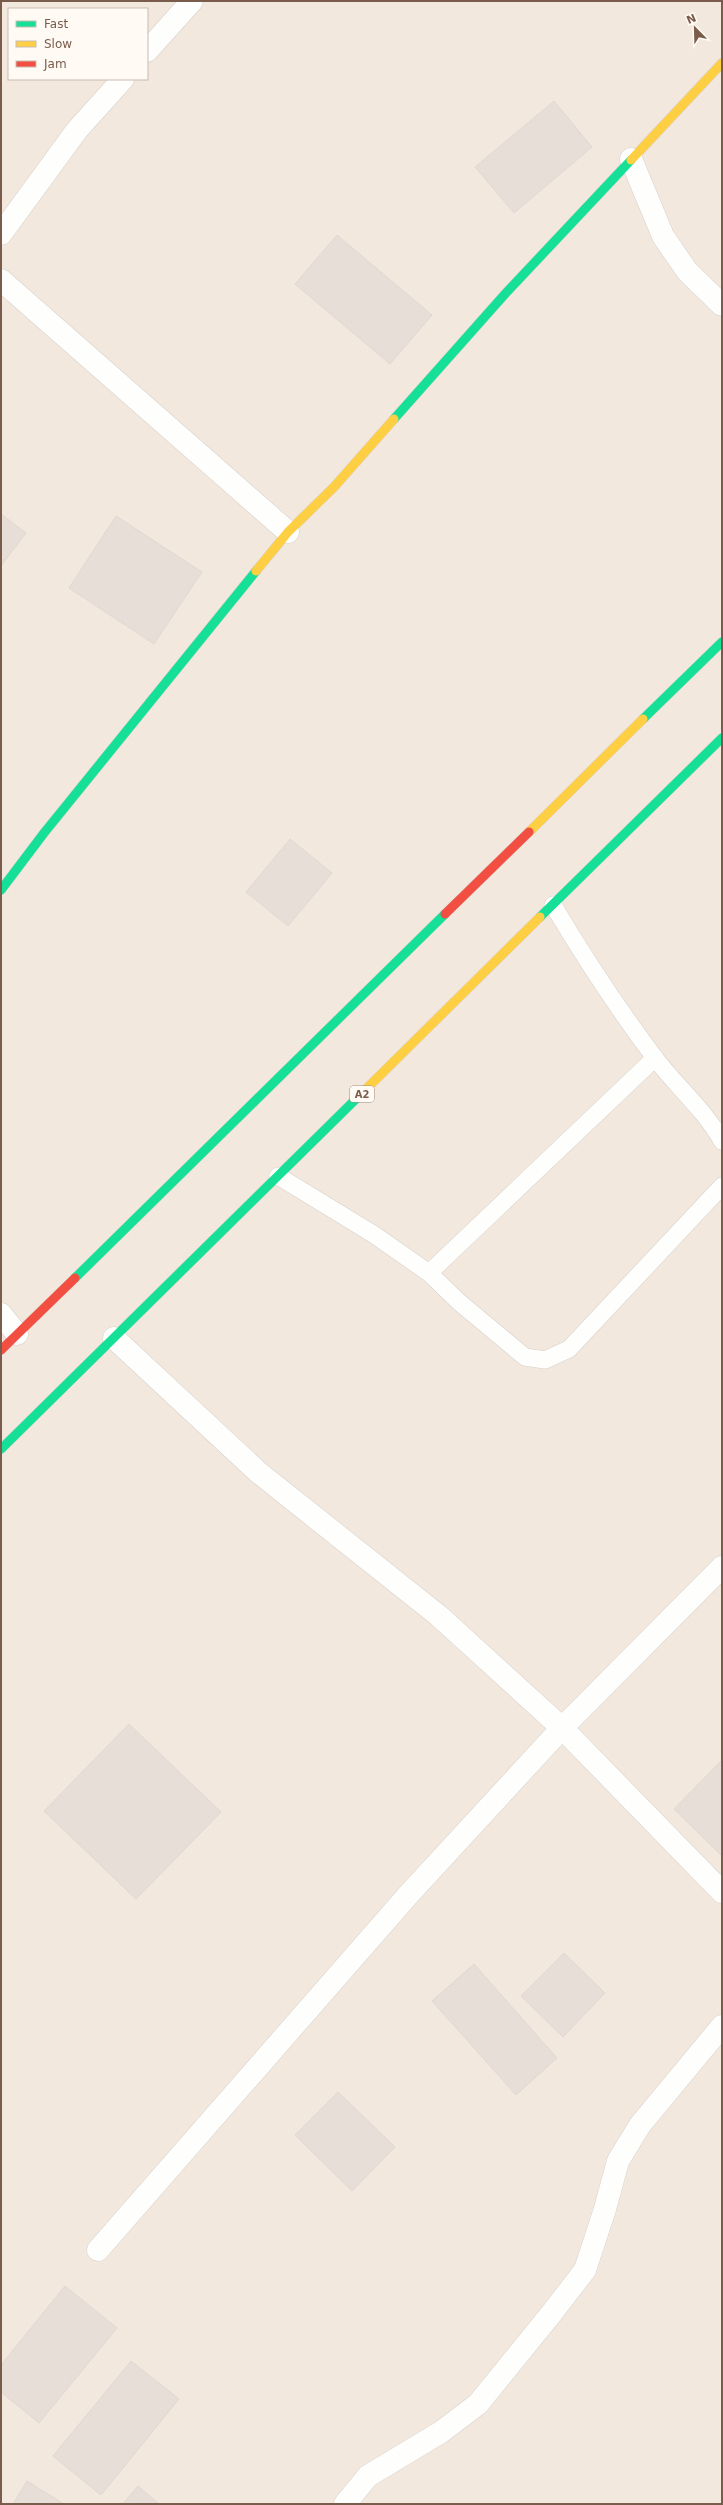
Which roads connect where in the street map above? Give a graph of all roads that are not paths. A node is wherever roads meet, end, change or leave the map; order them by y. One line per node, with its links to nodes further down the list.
1 (192, 1): 2 (street)
2 (148, 50)
3 (722, 63): 5 (main road)
4 (121, 80): 6 (street)
5 (631, 159): 8 (street); 9 (main road)
6 (1, 234)
7 (1, 280): 9 (street)
8 (722, 305)
9 (288, 532): 12 (main road)
10 (722, 642): 20 (main road)
11 (722, 738): 13 (main road, A2)
12 (1, 890)
13 (553, 905): 14 (lane); 16 (main road, A2)
14 (655, 1058): 15 (lane); 18 (lane)
15 (722, 1141)
16 (278, 1176): 18 (lane); 21 (main road, A2)
17 (722, 1186): 18 (lane)
18 (429, 1273)
19 (1, 1314): 20 (street)
20 (17, 1334): 22 (main road)
21 (114, 1338): 23 (main road, A2); 25 (street)
22 (1, 1350)
23 (1, 1449)
24 (722, 1567): 25 (street)
25 (562, 1728): 26 (street); 28 (street)
26 (722, 1892)
27 (722, 2026): 29 (street)
28 (98, 2250)
29 (345, 2504)

